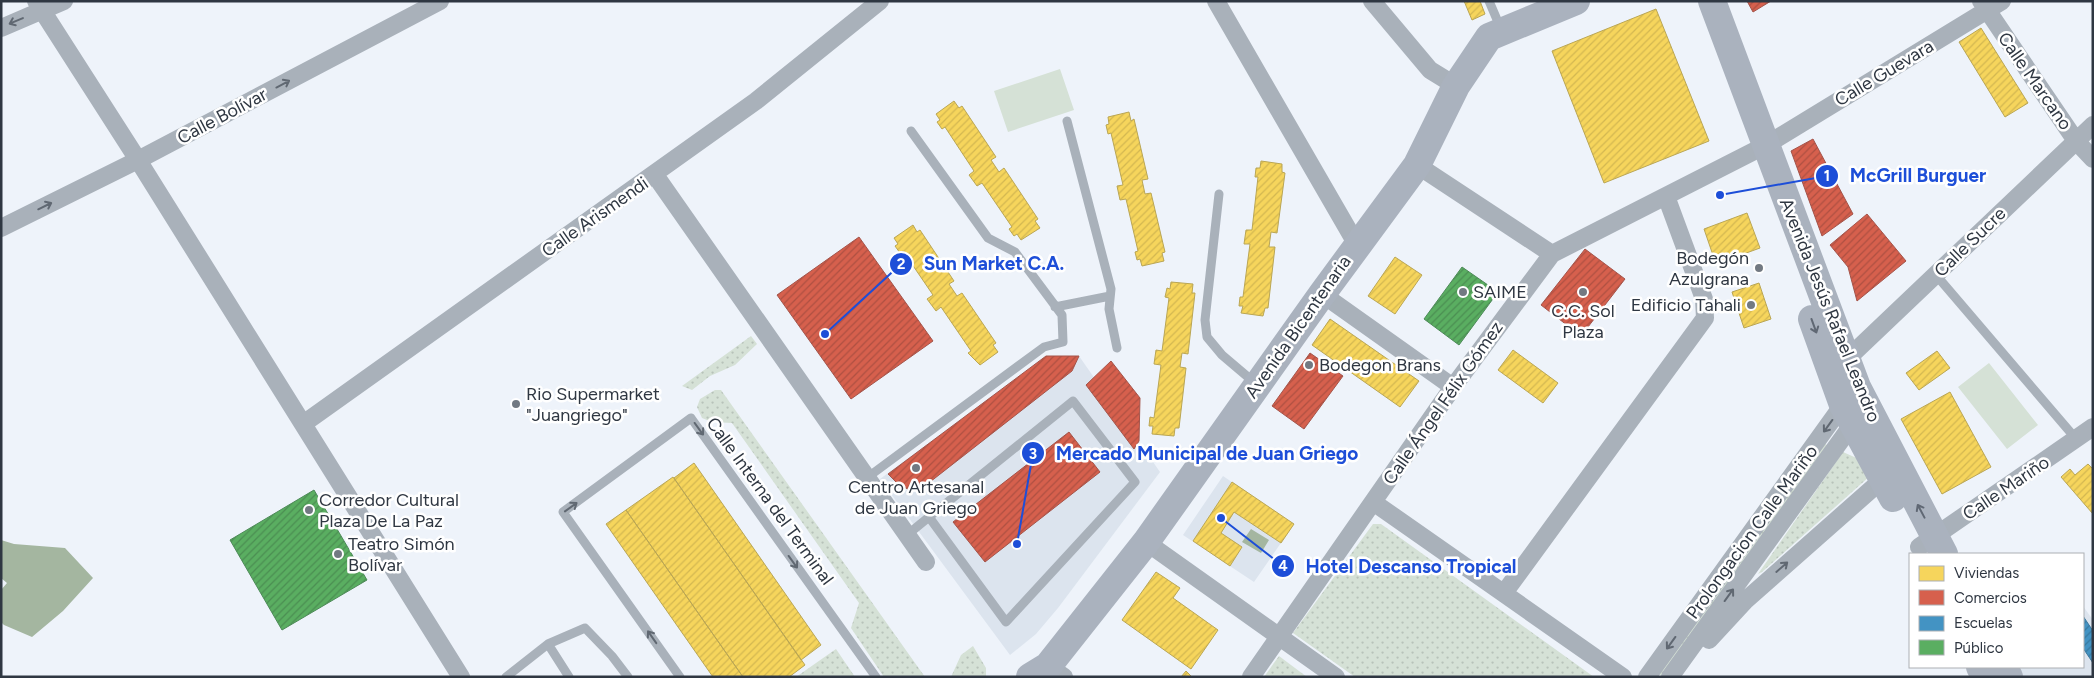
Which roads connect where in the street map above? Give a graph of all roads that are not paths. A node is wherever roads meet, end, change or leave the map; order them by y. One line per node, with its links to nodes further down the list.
1 (64, 1): 11 (street)
2 (440, 1): 22 (street, Calle Bolívar, one-way to 2)
3 (880, 1): 24 (street, Calle Arismendi)
4 (1216, 1): 28 (street)
5 (1372, 1): 15 (street)
6 (1489, 1): 14 (lane)
7 (1576, 1): 14 (main road, Avenida Bicentenaria)
8 (1694, 1): 20 (main road, Avenida Jesús Rafael Leandro)
9 (1712, 1): 20 (main road, Avenida Jesús Rafael Leandro)
10 (2002, 1): 12 (street, Calle Guevara)
11 (39, 6): 13 (street, one-way to 13); 22 (street)
12 (1984, 6): 19 (street, Calle Marcano); 20 (street, Calle Guevara)
13 (1, 28)
14 (1502, 32): 15 (main road, Avenida Bicentenaria)
15 (1456, 86): 23 (main road, Avenida Bicentenaria)
16 (1067, 121): 32 (lane)
17 (2093, 125): 19 (street, Calle Sucre)
18 (911, 131): 33 (lane)
19 (2076, 141): 21 (street, Calle Marcano); 30 (street, Calle Sucre)
20 (1758, 149): 26 (street, Calle Ángel Félix Gómez); 35 (main road, Avenida Jesús Rafael Leandro); 38 (main road, Avenida Jesús Rafael Leandro, one-way to 38)
21 (2093, 159)
22 (138, 160): 27 (street, Calle Bolívar, one-way to 22); 39 (street)
23 (1417, 165): 28 (main road, Avenida Bicentenaria); 29 (street)
24 (655, 175): 39 (street, Calle Arismendi); 42 (street)
25 (1219, 194): 36 (lane)
26 (1666, 196): 29 (street, Calle Ángel Félix Gómez); 50 (street)
27 (1, 228)
28 (1357, 245): 31 (main road, Avenida Bicentenaria)
29 (1552, 254): 37 (street, Calle Ángel Félix Gómez)
30 (1936, 275): 35 (street, Calle Sucre); 41 (lane)
31 (1322, 294): 36 (main road, Avenida Bicentenaria); 37 (street)
32 (1110, 296): 33 (lane); 34 (lane)
33 (1055, 307): 42 (lane)
34 (1117, 348)
35 (1847, 359): 38 (main road, Avenida Jesús Rafael Leandro)
36 (1257, 385): 47 (main road, Avenida Bicentenaria)
37 (1453, 386): 44 (street, Calle Ángel Félix Gómez)
38 (1854, 406): 43 (main road, Avenida Jesús Rafael Leandro); 48 (main road, Avenida Jesús Rafael Leandro, one-way to 38); 63 (street, Prolongacion Calle Mariño, one-way to 63); 64 (street, Prolongacion Calle Mariño, one-way to 38)
39 (303, 424): 55 (street)
40 (2093, 427): 41 (street, Calle Mariño)
41 (2076, 440): 48 (street, Calle Mariño)
42 (868, 478): 46 (street)
43 (1883, 479): 48 (main road, Avenida Jesús Rafael Leandro); 65 (street, one-way to 43)
44 (1374, 502): 50 (street); 51 (street, Calle Ángel Félix Gómez)
45 (929, 517): 45 (lane); 46 (lane)
46 (908, 535): 49 (street)
47 (1146, 542): 51 (street); 53 (main road, Avenida Bicentenaria)
48 (1930, 548)
49 (926, 562)
50 (1504, 593): 62 (street)
51 (1279, 636): 60 (street, Calle Ángel Félix Gómez); 61 (street)
52 (548, 644): 54 (lane); 56 (lane); 57 (lane)
53 (1048, 673)
54 (507, 676)
55 (461, 677)
56 (569, 677)
57 (628, 677)
58 (680, 677): 59 (lane, Calle Interna del Terminal, one-way to 59)
59 (876, 677)
60 (1251, 677)
61 (1336, 677)
62 (1623, 677)
63 (1647, 677)
64 (1670, 677)
65 (1675, 677)

